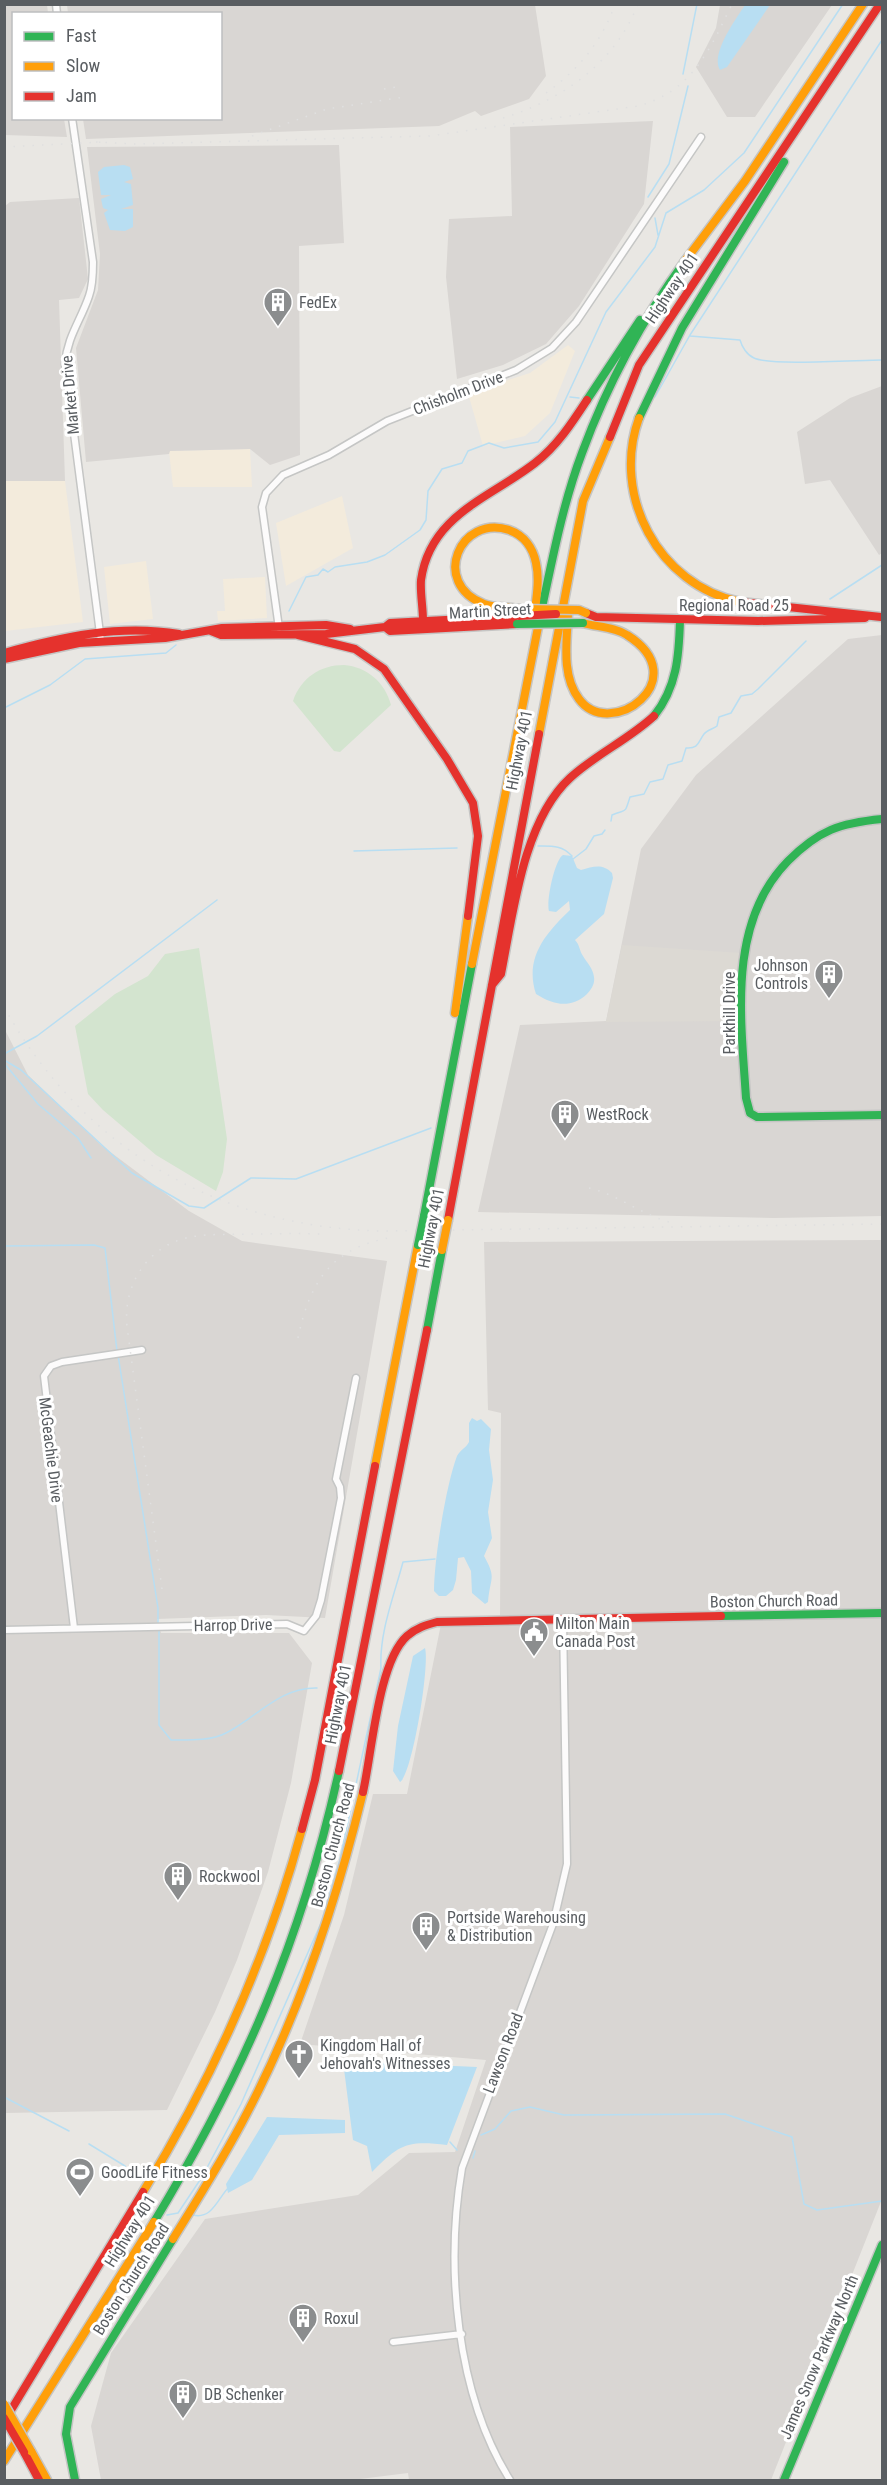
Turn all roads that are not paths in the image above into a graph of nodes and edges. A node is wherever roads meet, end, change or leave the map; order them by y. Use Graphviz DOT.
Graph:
graph roads {
  1 [pos="863,4"];
  2 [pos="880,4"];
  3 [pos="813,108"];
  4 [pos="72,120"];
  5 [pos="701,137"];
  6 [pos="654,304"];
  7 [pos="569,569"];
  8 [pos="519,616"];
  9 [pos="596,617"];
  10 [pos="882,617"];
  11 [pos="423,621"];
  12 [pos="680,621"];
  13 [pos="583,623"];
  14 [pos="385,627"];
  15 [pos="350,629"];
  16 [pos="279,630"];
  17 [pos="298,635"];
  18 [pos="101,637"];
  19 [pos="4,653"];
  20 [pos="4,659"];
  21 [pos="529,669"];
  22 [pos="882,819"];
  23 [pos="490,987"];
  24 [pos="457,1036"];
  25 [pos="882,1115"];
  26 [pos="142,1350"];
  27 [pos="356,1378"];
  28 [pos="882,1613"];
  29 [pos="563,1620"];
  30 [pos="74,1628"];
  31 [pos="4,1630"];
  32 [pos="882,2245"];
  33 [pos="462,2334"];
  34 [pos="393,2342"];
  35 [pos="4,2404"];
  36 [pos="4,2419"];
  37 [pos="28,2452"];
  38 [pos="4,2461"];
  39 [pos="39,2481"];
  40 [pos="47,2481"];
  41 [pos="75,2481"];
  42 [pos="510,2481"];
  43 [pos="784,2481"];
  1 -- 6 [label="main road, Highway 401"];
  2 -- 3 [label="main road, Highway 401"];
  3 -- 7 [label="main road, Highway 401"];
  3 -- 10 [label="main road"];
  4 -- 18 [label="street, Market Drive"];
  5 -- 16 [label="street, Chisholm Drive"];
  6 -- 11 [label="main road"];
  6 -- 21 [label="main road, Highway 401"];
  7 -- 13 [label="main road"];
  7 -- 23 [label="main road, Highway 401"];
  8 -- 9 [label="main road, Regional Road 25, bridge"];
  8 -- 11 [label="main road, Martin Street"];
  8 -- 13 [label="main road, Martin Street, bridge"];
  8 -- 14 [label="main road, Martin Street"];
  8 -- 21 [label="main road"];
  9 -- 12 [label="main road, Regional Road 25"];
  9 -- 13 [label="main road, Martin Street"];
  10 -- 12 [label="main road, Regional Road 25"];
  11 -- 14 [label="main road, Martin Street"];
  12 -- 23 [label="main road"];
  14 -- 15 [label="main road, Martin Street"];
  15 -- 16 [label="main road, Martin Street"];
  15 -- 17 [label="main road, Martin Street"];
  16 -- 17 [label="main road, Martin Street"];
  16 -- 18 [label="main road, Martin Street"];
  17 -- 24 [label="main road"];
  18 -- 19 [label="main road, Martin Street"];
  18 -- 20 [label="main road, Martin Street"];
  21 -- 24 [label="main road, Highway 401"];
  22 -- 25 [label="main road, Parkhill Drive"];
  23 -- 38 [label="main road, Highway 401, bridge"];
  24 -- 36 [label="main road, Highway 401, bridge"];
  26 -- 30 [label="street, McGeachie Drive"];
  27 -- 30 [label="street, Harrop Drive"];
  28 -- 29 [label="main road, Boston Church Road"];
  29 -- 33 [label="street, Lawson Road"];
  29 -- 41 [label="main road, Boston Church Road"];
  30 -- 31 [label="street, Harrop Drive"];
  32 -- 43 [label="main road, James Snow Parkway North"];
  33 -- 34 [label="street"];
  33 -- 42 [label="street, Lawson Road"];
  35 -- 37 [label="main road, bridge"];
  36 -- 37 [label="main road, bridge"];
  37 -- 39 [label="main road"];
  37 -- 40 [label="main road"];
}
